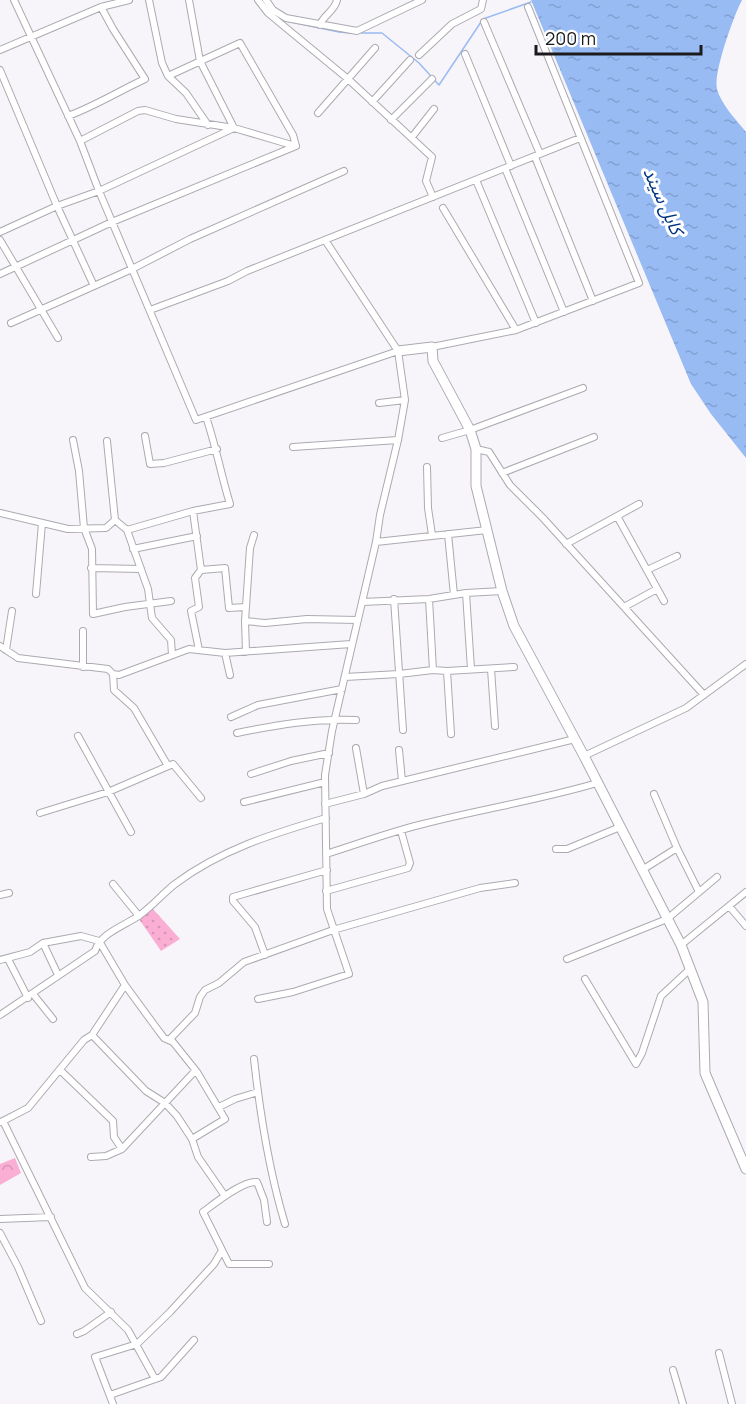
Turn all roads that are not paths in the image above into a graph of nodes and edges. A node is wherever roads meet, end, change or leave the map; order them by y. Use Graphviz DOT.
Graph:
graph roads {
  1 [pos="14,0"];
  2 [pos="129,0"];
  3 [pos="148,0"];
  4 [pos="189,0"];
  5 [pos="258,0"];
  6 [pos="266,0"];
  7 [pos="422,0"];
  8 [pos="483,0"];
  9 [pos="336,2"];
  10 [pos="101,7"];
  11 [pos="528,7"];
  12 [pos="484,22"];
  13 [pos="320,25"];
  14 [pos="31,36"];
  15 [pos="375,48"];
  16 [pos="0,50"];
  17 [pos="465,54"];
  18 [pos="419,55"];
  19 [pos="410,60"];
  20 [pos="200,61"];
  21 [pos="0,70"];
  22 [pos="168,75"];
  23 [pos="348,79"];
  24 [pos="432,79"];
  25 [pos="372,102"];
  26 [pos="434,109"];
  27 [pos="318,112"];
  28 [pos="68,116"];
  29 [pos="391,120"];
  30 [pos="208,125"];
  31 [pos="234,128"];
  32 [pos="412,137"];
  33 [pos="580,138"];
  34 [pos="80,141"];
  35 [pos="296,146"];
  36 [pos="537,155"];
  37 [pos="508,167"];
  38 [pos="344,171"];
  39 [pos="476,180"];
  40 [pos="99,191"];
  41 [pos="434,197"];
  42 [pos="57,206"];
  43 [pos="443,208"];
  44 [pos="112,222"];
  45 [pos="0,232"];
  46 [pos="0,240"];
  47 [pos="74,240"];
  48 [pos="326,240"];
  49 [pos="15,267"];
  50 [pos="132,269"];
  51 [pos="0,274"];
  52 [pos="94,286"];
  53 [pos="593,301"];
  54 [pos="40,310"];
  55 [pos="150,310"];
  56 [pos="564,312"];
  57 [pos="10,323"];
  58 [pos="536,323"];
  59 [pos="516,330"];
  60 [pos="58,338"];
  61 [pos="432,347"];
  62 [pos="398,351"];
  63 [pos="583,388"];
  64 [pos="405,400"];
  65 [pos="379,403"];
  66 [pos="206,417"];
  67 [pos="470,430"];
  68 [pos="145,436"];
  69 [pos="594,437"];
  70 [pos="442,438"];
  71 [pos="73,440"];
  72 [pos="398,440"];
  73 [pos="107,441"];
  74 [pos="293,447"];
  75 [pos="217,449"];
  76 [pos="476,449"];
  77 [pos="427,467"];
  78 [pos="502,473"];
  79 [pos="639,504"];
  80 [pos="193,510"];
  81 [pos="0,513"];
  82 [pos="617,516"];
  83 [pos="115,520"];
  84 [pos="42,523"];
  85 [pos="84,528"];
  86 [pos="127,530"];
  87 [pos="487,530"];
  88 [pos="448,534"];
  89 [pos="254,535"];
  90 [pos="432,535"];
  91 [pos="197,536"];
  92 [pos="376,542"];
  93 [pos="566,544"];
  94 [pos="133,549"];
  95 [pos="677,556"];
  96 [pos="91,568"];
  97 [pos="141,569"];
  98 [pos="201,570"];
  99 [pos="647,570"];
  100 [pos="657,589"];
  101 [pos="502,591"];
  102 [pos="466,592"];
  103 [pos="36,594"];
  104 [pos="454,595"];
  105 [pos="429,598"];
  106 [pos="394,599"];
  107 [pos="171,601"];
  108 [pos="664,601"];
  109 [pos="362,602"];
  110 [pos="150,604"];
  111 [pos="246,607"];
  112 [pos="624,607"];
  113 [pos="12,611"];
  114 [pos="358,620"];
  115 [pos="245,621"];
  116 [pos="83,631"];
  117 [pos="351,644"];
  118 [pos="3,648"];
  119 [pos="199,650"];
  120 [pos="246,652"];
  121 [pos="225,653"];
  122 [pos="172,655"];
  123 [pos="746,664"];
  124 [pos="514,666"];
  125 [pos="83,667"];
  126 [pos="471,669"];
  127 [pos="491,669"];
  128 [pos="433,670"];
  129 [pos="447,671"];
  130 [pos="113,674"];
  131 [pos="399,674"];
  132 [pos="230,675"];
  133 [pos="345,677"];
  134 [pos="342,689"];
  135 [pos="704,695"];
  136 [pos="231,717"];
  137 [pos="335,719"];
  138 [pos="356,720"];
  139 [pos="495,726"];
  140 [pos="403,730"];
  141 [pos="237,733"];
  142 [pos="451,734"];
  143 [pos="78,736"];
  144 [pos="574,739"];
  145 [pos="356,748"];
  146 [pos="399,750"];
  147 [pos="329,753"];
  148 [pos="584,756"];
  149 [pos="168,766"];
  150 [pos="251,774"];
  151 [pos="402,781"];
  152 [pos="325,782"];
  153 [pos="597,783"];
  154 [pos="108,792"];
  155 [pos="364,794"];
  156 [pos="654,794"];
  157 [pos="201,798"];
  158 [pos="244,802"];
  159 [pos="325,804"];
  160 [pos="40,813"];
  161 [pos="326,818"];
  162 [pos="620,827"];
  163 [pos="401,831"];
  164 [pos="131,832"];
  165 [pos="677,848"];
  166 [pos="555,849"];
  167 [pos="326,854"];
  168 [pos="327,870"];
  169 [pos="642,870"];
  170 [pos="717,877"];
  171 [pos="515,883"];
  172 [pos="113,884"];
  173 [pos="326,891"];
  174 [pos="746,891"];
  175 [pos="699,892"];
  176 [pos="9,894"];
  177 [pos="0,896"];
  178 [pos="729,906"];
  179 [pos="139,916"];
  180 [pos="667,919"];
  181 [pos="746,926"];
  182 [pos="333,930"];
  183 [pos="99,941"];
  184 [pos="43,943"];
  185 [pos="681,945"];
  186 [pos="265,955"];
  187 [pos="8,959"];
  188 [pos="567,959"];
  189 [pos="0,960"];
  190 [pos="690,969"];
  191 [pos="58,975"];
  192 [pos="585,979"];
  193 [pos="125,986"];
  194 [pos="30,996"];
  195 [pos="258,999"];
  196 [pos="0,1015"];
  197 [pos="53,1019"];
  198 [pos="92,1035"];
  199 [pos="169,1040"];
  200 [pos="254,1059"];
  201 [pos="60,1070"];
  202 [pos="195,1071"];
  203 [pos="258,1092"];
  204 [pos="165,1103"];
  205 [pos="219,1107"];
  206 [pos="1,1121"];
  207 [pos="192,1139"];
  208 [pos="122,1149"];
  209 [pos="91,1157"];
  210 [pos="746,1170"];
  211 [pos="225,1196"];
  212 [pos="51,1217"];
  213 [pos="0,1219"];
  214 [pos="267,1222"];
  215 [pos="285,1224"];
  216 [pos="0,1233"];
  217 [pos="221,1252"];
  218 [pos="269,1264"];
  219 [pos="111,1312"];
  220 [pos="41,1322"];
  221 [pos="76,1334"];
  222 [pos="194,1340"];
  223 [pos="137,1344"];
  224 [pos="718,1353"];
  225 [pos="673,1370"];
  226 [pos="155,1378"];
  227 [pos="110,1395"];
  228 [pos="113,1404"];
  229 [pos="682,1404"];
  230 [pos="732,1404"];
  1 -- 14 [label="street"];
  2 -- 10 [label="street"];
  3 -- 22 [label="street"];
  4 -- 20 [label="street"];
  5 -- 23 [label="street"];
  6 -- 13 [label="street"];
  7 -- 13 [label="street"];
  8 -- 18 [label="street"];
  9 -- 13 [label="street"];
  10 -- 14 [label="street"];
  10 -- 28 [label="street"];
  11 -- 33 [label="street"];
  12 -- 36 [label="street"];
  14 -- 16 [label="street"];
  14 -- 28 [label="street"];
  15 -- 23 [label="street"];
  17 -- 37 [label="street"];
  19 -- 25 [label="street"];
  20 -- 22 [label="street"];
  20 -- 31 [label="street"];
  20 -- 35 [label="street"];
  21 -- 42 [label="street"];
  22 -- 30 [label="street"];
  23 -- 25 [label="street"];
  23 -- 27 [label="street"];
  24 -- 29 [label="street"];
  25 -- 29 [label="street"];
  26 -- 32 [label="street"];
  28 -- 34 [label="street"];
  29 -- 32 [label="street"];
  30 -- 31 [label="street"];
  30 -- 34 [label="street"];
  31 -- 35 [label="street"];
  31 -- 40 [label="street"];
  32 -- 41 [label="street"];
  33 -- 36 [label="street"];
  33 -- 53 [label="street"];
  34 -- 40 [label="street"];
  35 -- 44 [label="street"];
  36 -- 37 [label="street"];
  36 -- 53 [label="street"];
  37 -- 39 [label="street"];
  37 -- 56 [label="street"];
  38 -- 50 [label="street"];
  39 -- 41 [label="street"];
  39 -- 58 [label="street"];
  40 -- 42 [label="street"];
  40 -- 44 [label="street"];
  41 -- 48 [label="street"];
  42 -- 45 [label="street"];
  42 -- 47 [label="street"];
  43 -- 59 [label="street"];
  44 -- 47 [label="street"];
  44 -- 50 [label="street"];
  46 -- 49 [label="street"];
  47 -- 49 [label="street"];
  47 -- 52 [label="street"];
  48 -- 55 [label="street"];
  48 -- 62 [label="street"];
  49 -- 51 [label="street"];
  49 -- 54 [label="street"];
  50 -- 52 [label="street"];
  50 -- 55 [label="street"];
  52 -- 54 [label="street"];
  53 -- 56 [label="street"];
  54 -- 57 [label="street"];
  54 -- 60 [label="street"];
  55 -- 66 [label="street"];
  56 -- 58 [label="street"];
  58 -- 59 [label="street"];
  59 -- 61 [label="street"];
  61 -- 62 [label="street"];
  61 -- 67 [label="street"];
  62 -- 64 [label="street"];
  62 -- 66 [label="street"];
  63 -- 67 [label="street"];
  64 -- 65 [label="street"];
  64 -- 72 [label="street"];
  66 -- 75 [label="street"];
  67 -- 70 [label="street"];
  67 -- 76 [label="street"];
  68 -- 75 [label="street"];
  69 -- 78 [label="street"];
  71 -- 85 [label="street"];
  72 -- 74 [label="street"];
  72 -- 92 [label="street"];
  73 -- 83 [label="street"];
  75 -- 80 [label="street"];
  76 -- 78 [label="street"];
  76 -- 87 [label="street"];
  77 -- 90 [label="street"];
  78 -- 93 [label="street"];
  79 -- 82 [label="street"];
  80 -- 86 [label="street"];
  80 -- 91 [label="street"];
  81 -- 84 [label="street"];
  82 -- 93 [label="street"];
  82 -- 99 [label="street"];
  83 -- 85 [label="street"];
  83 -- 86 [label="street"];
  84 -- 85 [label="street"];
  84 -- 103 [label="street"];
  85 -- 96 [label="street"];
  86 -- 94 [label="street"];
  87 -- 88 [label="street"];
  87 -- 101 [label="street"];
  88 -- 90 [label="street"];
  88 -- 104 [label="street"];
  89 -- 111 [label="street"];
  90 -- 92 [label="street"];
  91 -- 94 [label="street"];
  91 -- 98 [label="street"];
  92 -- 109 [label="street"];
  93 -- 112 [label="street"];
  94 -- 97 [label="street"];
  95 -- 99 [label="street"];
  96 -- 97 [label="street"];
  96 -- 110 [label="street"];
  97 -- 110 [label="street"];
  98 -- 111 [label="street"];
  98 -- 119 [label="street"];
  99 -- 100 [label="street"];
  100 -- 108 [label="street"];
  100 -- 112 [label="street"];
  101 -- 102 [label="street"];
  101 -- 144 [label="street"];
  102 -- 104 [label="street"];
  102 -- 126 [label="street"];
  104 -- 105 [label="street"];
  105 -- 106 [label="street"];
  105 -- 128 [label="street"];
  106 -- 109 [label="street"];
  106 -- 131 [label="street"];
  107 -- 110 [label="street"];
  109 -- 114 [label="street"];
  110 -- 122 [label="street"];
  111 -- 115 [label="street"];
  112 -- 135 [label="street"];
  113 -- 118 [label="street"];
  114 -- 115 [label="street"];
  114 -- 117 [label="street"];
  115 -- 120 [label="street"];
  116 -- 125 [label="street"];
  117 -- 120 [label="street"];
  117 -- 133 [label="street"];
  118 -- 125 [label="street"];
  119 -- 121 [label="street"];
  119 -- 122 [label="street"];
  120 -- 121 [label="street"];
  121 -- 132 [label="street"];
  122 -- 130 [label="street"];
  123 -- 135 [label="street"];
  124 -- 127 [label="street"];
  125 -- 130 [label="street"];
  126 -- 127 [label="street"];
  126 -- 129 [label="street"];
  127 -- 139 [label="street"];
  128 -- 129 [label="street"];
  128 -- 131 [label="street"];
  129 -- 142 [label="street"];
  130 -- 149 [label="street"];
  131 -- 133 [label="street"];
  131 -- 140 [label="street"];
  133 -- 134 [label="street"];
  134 -- 136 [label="street"];
  134 -- 137 [label="street"];
  135 -- 148 [label="street"];
  137 -- 138 [label="street"];
  137 -- 141 [label="street"];
  137 -- 147 [label="street"];
  143 -- 154 [label="street"];
  144 -- 148 [label="street"];
  144 -- 151 [label="street"];
  145 -- 155 [label="street"];
  146 -- 151 [label="street"];
  147 -- 150 [label="street"];
  147 -- 152 [label="street"];
  148 -- 153 [label="street"];
  149 -- 154 [label="street"];
  149 -- 157 [label="street"];
  151 -- 155 [label="street"];
  152 -- 158 [label="street"];
  152 -- 159 [label="street"];
  153 -- 162 [label="street"];
  153 -- 163 [label="street"];
  154 -- 160 [label="street"];
  154 -- 164 [label="street"];
  155 -- 159 [label="street"];
  156 -- 165 [label="street"];
  159 -- 161 [label="street"];
  161 -- 167 [label="street"];
  161 -- 179 [label="street"];
  162 -- 166 [label="street"];
  162 -- 169 [label="street"];
  163 -- 167 [label="street"];
  163 -- 173 [label="street"];
  165 -- 169 [label="street"];
  165 -- 175 [label="street"];
  167 -- 168 [label="street"];
  168 -- 173 [label="street"];
  168 -- 186 [label="street"];
  169 -- 180 [label="street"];
  170 -- 175 [label="street"];
  171 -- 182 [label="street"];
  172 -- 179 [label="street"];
  173 -- 182 [label="street"];
  174 -- 178 [label="street"];
  175 -- 180 [label="street"];
  176 -- 177 [label="street"];
  178 -- 181 [label="street"];
  178 -- 185 [label="street"];
  179 -- 183 [label="street"];
  180 -- 185 [label="street"];
  180 -- 188 [label="street"];
  182 -- 186 [label="street"];
  182 -- 195 [label="street"];
  183 -- 184 [label="street"];
  183 -- 191 [label="street"];
  183 -- 193 [label="street"];
  184 -- 187 [label="street"];
  184 -- 191 [label="street"];
  185 -- 190 [label="street"];
  186 -- 199 [label="street"];
  187 -- 189 [label="street"];
  187 -- 194 [label="street"];
  190 -- 192 [label="street"];
  190 -- 210 [label="street"];
  191 -- 194 [label="street"];
  193 -- 198 [label="street"];
  193 -- 199 [label="street"];
  194 -- 196 [label="street"];
  194 -- 197 [label="street"];
  198 -- 201 [label="street"];
  198 -- 204 [label="street"];
  199 -- 202 [label="street"];
  200 -- 203 [label="street"];
  201 -- 206 [label="street"];
  201 -- 208 [label="street"];
  202 -- 204 [label="street"];
  202 -- 205 [label="street"];
  203 -- 205 [label="street"];
  203 -- 215 [label="street"];
  204 -- 207 [label="street"];
  204 -- 208 [label="street"];
  205 -- 207 [label="street"];
  206 -- 212 [label="street"];
  207 -- 211 [label="street"];
  208 -- 209 [label="street"];
  211 -- 214 [label="street"];
  211 -- 217 [label="street"];
  212 -- 213 [label="street"];
  212 -- 219 [label="street"];
  216 -- 220 [label="street"];
  217 -- 218 [label="street"];
  217 -- 223 [label="street"];
  219 -- 221 [label="street"];
  219 -- 223 [label="street"];
  222 -- 226 [label="street"];
  223 -- 226 [label="street"];
  223 -- 227 [label="street"];
  224 -- 230 [label="street"];
  225 -- 229 [label="street"];
  226 -- 227 [label="street"];
  227 -- 228 [label="street"];
}
